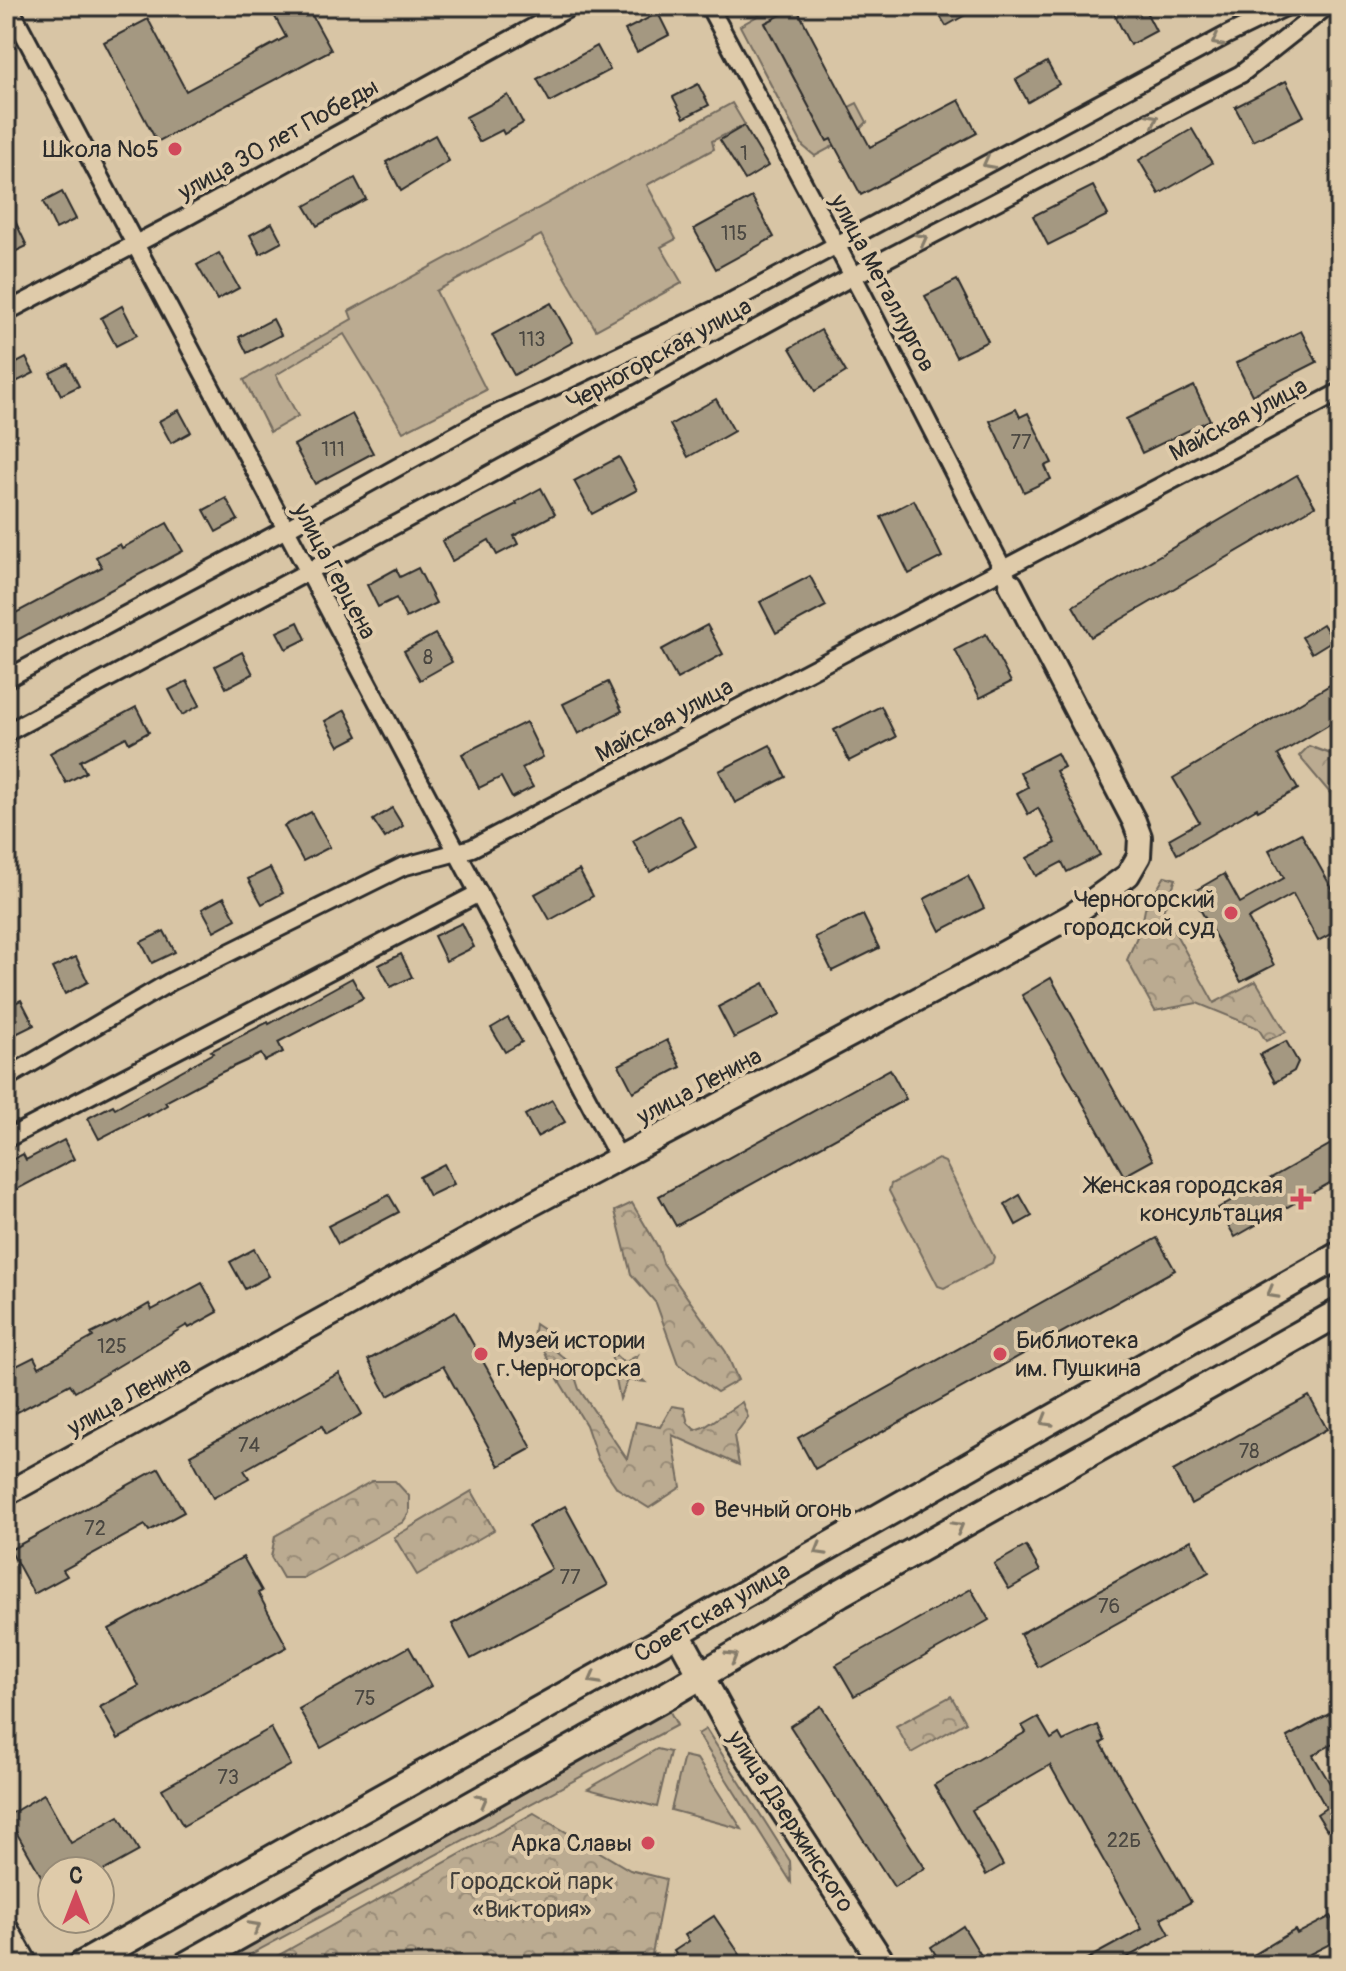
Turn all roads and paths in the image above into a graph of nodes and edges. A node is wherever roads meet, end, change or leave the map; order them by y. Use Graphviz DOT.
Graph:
graph roads {
  1 [pos="9,6"];
  2 [pos="572,6"];
  3 [pos="709,6"];
  4 [pos="1287,6"];
  5 [pos="1327,6"];
  6 [pos="136,243"];
  7 [pos="836,244"];
  8 [pos="853,276"];
  9 [pos="6,312"];
  10 [pos="1340,392"];
  11 [pos="286,529"];
  12 [pos="307,571"];
  13 [pos="1008,577"];
  14 [pos="6,679"];
  15 [pos="6,733"];
  16 [pos="457,853"];
  17 [pos="479,893"];
  18 [pos="6,1078"];
  19 [pos="6,1139"];
  20 [pos="619,1158"];
  21 [pos="1340,1255"];
  22 [pos="1340,1312"];
  23 [pos="6,1494"];
  24 [pos="677,1632"];
  25 [pos="700,1676"];
  26 [pos="6,1922"];
  27 [pos="30,1965"];
  28 [pos="82,1965"];
  29 [pos="187,1965"];
  30 [pos="884,1965"];
  1 -- 6 [label="street, улица Герцена"];
  2 -- 6 [label="street, улица 30 лет Победы"];
  3 -- 7 [label="street, улица Металлургов"];
  4 -- 7 [label="street, Черногорская улица, one-way"];
  8 -- 5 [label="street, Черногорская улица, one-way"];
  6 -- 9 [label="street, улица 30 лет Победы"];
  6 -- 11 [label="street, улица Герцена"];
  7 -- 8 [label="street, улица Металлургов"];
  7 -- 11 [label="street, Черногорская улица"];
  8 -- 12 [label="street, Черногорская улица"];
  8 -- 13 [label="street, улица Металлургов"];
  10 -- 13 [label="street, Майская улица"];
  11 -- 12 [label="street, улица Герцена"];
  11 -- 14 [label="street, Черногорская улица"];
  12 -- 15 [label="street, Черногорская улица"];
  12 -- 16 [label="street, улица Герцена"];
  13 -- 16 [label="street, Майская улица"];
  13 -- 20 [label="street, улица Ленина"];
  16 -- 17 [label="street, улица Герцена"];
  16 -- 18 [label="street, Майская улица"];
  17 -- 19 [label="street"];
  17 -- 20 [label="street, улица Герцена"];
  20 -- 23 [label="street, улица Ленина"];
  21 -- 24 [label="main road, Советская улица, one-way"];
  25 -- 22 [label="main road, Советская улица, one-way"];
  24 -- 25 [label="main road, улица Дзержинского"];
  24 -- 28 [label="main road, Советская улица, one-way"];
  29 -- 25 [label="main road, Советская улица, one-way"];
  25 -- 30 [label="main road, улица Дзержинского"];
  26 -- 27 [label="street"];
}
